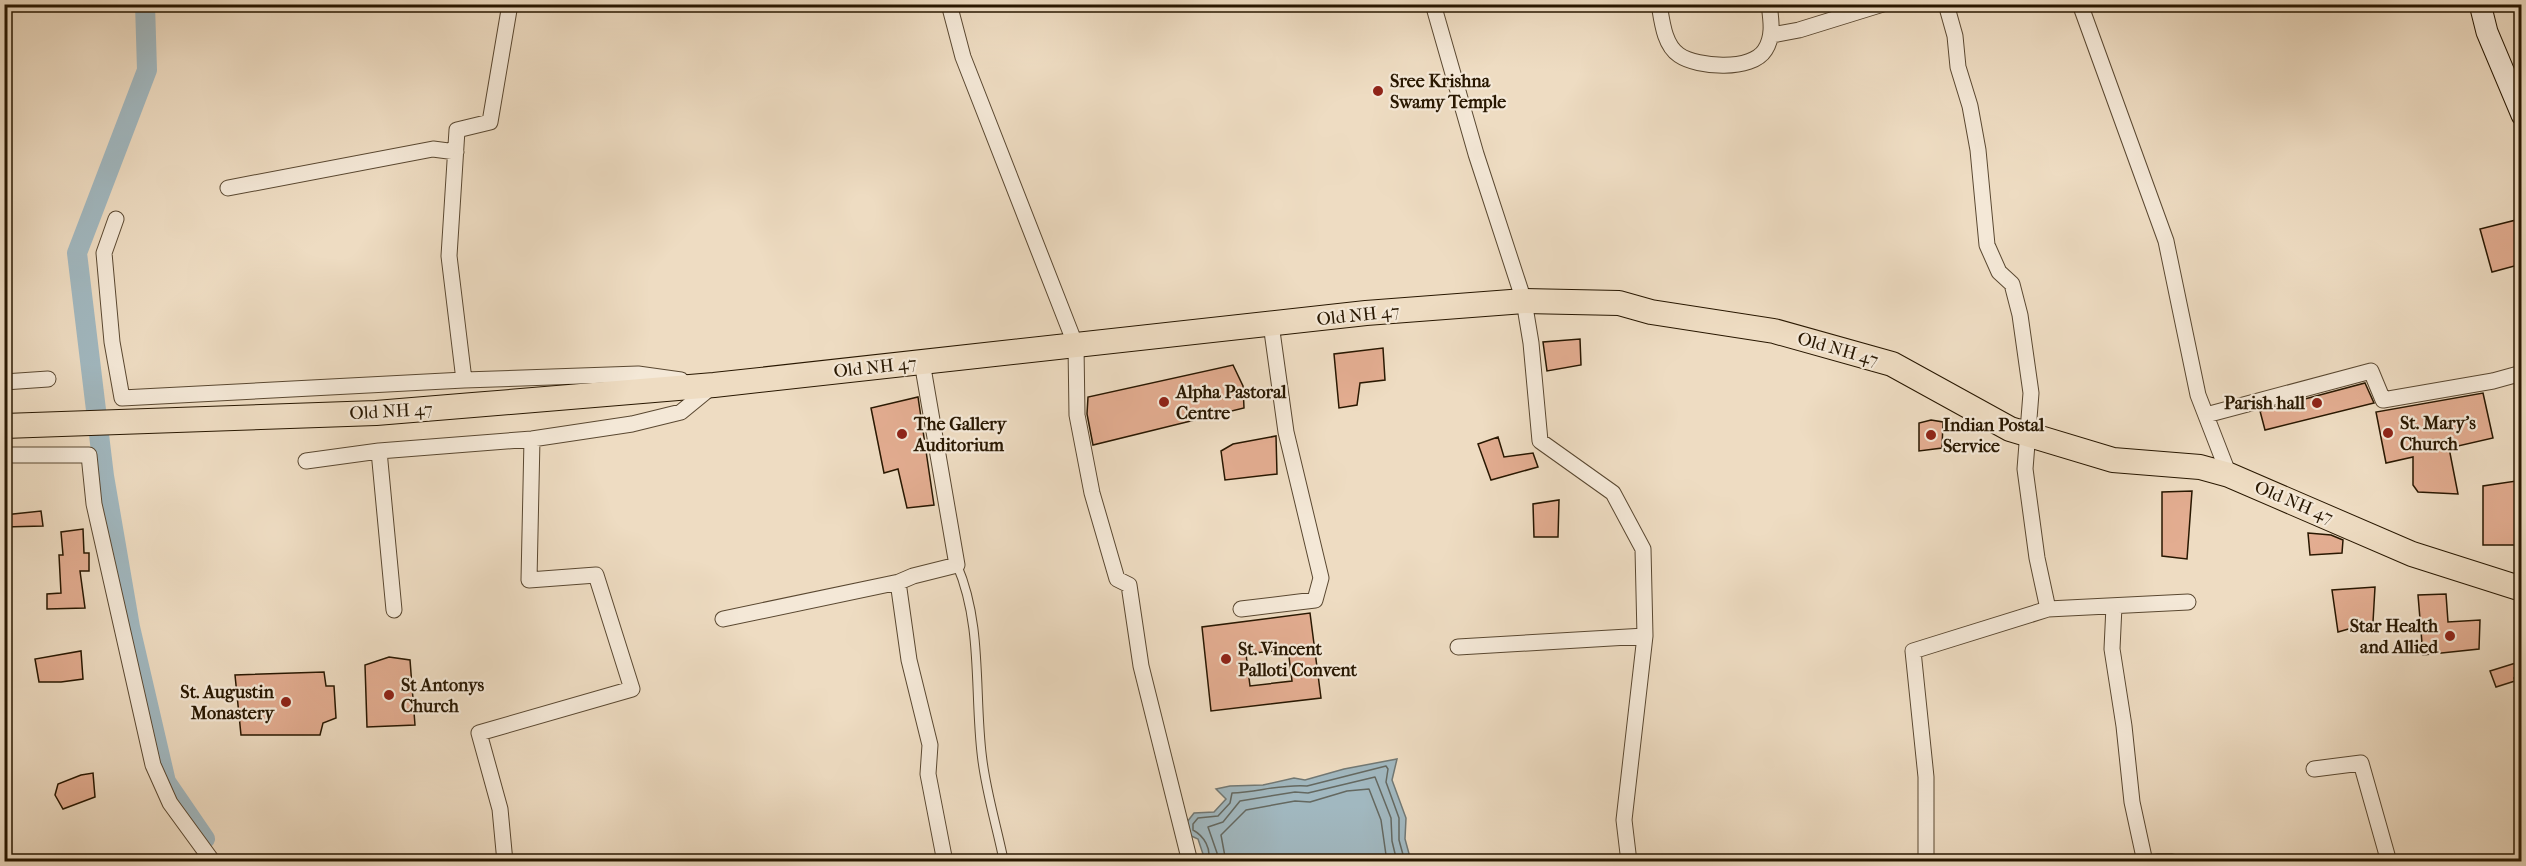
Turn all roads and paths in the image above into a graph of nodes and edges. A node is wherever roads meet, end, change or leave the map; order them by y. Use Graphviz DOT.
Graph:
graph roads {
  1 [pos="510,4"];
  2 [pos="950,4"];
  3 [pos="1433,4"];
  4 [pos="1659,4"];
  5 [pos="1769,4"];
  6 [pos="1882,4"];
  7 [pos="1946,4"];
  8 [pos="2080,4"];
  9 [pos="2480,4"];
  10 [pos="1772,35"];
  11 [pos="2522,115"];
  12 [pos="456,152"];
  13 [pos="228,188"];
  14 [pos="116,219"];
  15 [pos="1524,301"];
  16 [pos="1271,324"];
  17 [pos="1076,346"];
  18 [pos="922,362"];
  19 [pos="2522,373"];
  20 [pos="48,379"];
  21 [pos="464,380"];
  22 [pos="4,382"];
  23 [pos="714,385"];
  24 [pos="2206,415"];
  25 [pos="4,426"];
  26 [pos="2028,433"];
  27 [pos="532,438"];
  28 [pos="379,451"];
  29 [pos="4,455"];
  30 [pos="306,461"];
  31 [pos="2229,475"];
  32 [pos="957,566"];
  33 [pos="899,582"];
  34 [pos="2522,589"];
  35 [pos="2188,602"];
  36 [pos="2114,606"];
  37 [pos="1241,609"];
  38 [pos="2048,609"];
  39 [pos="394,610"];
  40 [pos="723,618"];
  41 [pos="1645,636"];
  42 [pos="1458,647"];
  43 [pos="2314,769"];
  44 [pos="213,861"];
  45 [pos="505,861"];
  46 [pos="945,861"];
  47 [pos="1004,861"];
  48 [pos="1190,861"];
  49 [pos="1629,861"];
  50 [pos="1926,861"];
  51 [pos="2145,861"];
  52 [pos="2157,861"];
  53 [pos="2172,861"];
  54 [pos="2389,861"];
  1 -- 12 [label="street"];
  2 -- 17 [label="street"];
  3 -- 15 [label="street"];
  4 -- 10 [label="street"];
  5 -- 10 [label="street"];
  6 -- 10 [label="street"];
  7 -- 26 [label="street"];
  8 -- 24 [label="street"];
  9 -- 11 [label="main road"];
  12 -- 13 [label="street"];
  12 -- 21 [label="street"];
  14 -- 21 [label="street"];
  15 -- 16 [label="main road, Old NH 47"];
  15 -- 26 [label="main road, Old NH 47"];
  15 -- 41 [label="street"];
  16 -- 17 [label="main road, Old NH 47"];
  16 -- 37 [label="street"];
  17 -- 18 [label="main road, Old NH 47"];
  17 -- 48 [label="street"];
  18 -- 23 [label="main road, Old NH 47"];
  18 -- 32 [label="street"];
  19 -- 24 [label="street"];
  20 -- 22 [label="street"];
  21 -- 23 [label="street"];
  23 -- 25 [label="main road, Old NH 47"];
  23 -- 27 [label="street"];
  24 -- 31 [label="street"];
  26 -- 31 [label="main road, Old NH 47"];
  26 -- 38 [label="street"];
  27 -- 28 [label="street"];
  27 -- 45 [label="street"];
  28 -- 30 [label="street"];
  28 -- 39 [label="street"];
  29 -- 44 [label="street"];
  31 -- 34 [label="main road, Old NH 47"];
  32 -- 33 [label="street"];
  32 -- 47 [label="lane"];
  33 -- 40 [label="street"];
  33 -- 46 [label="street"];
  35 -- 36 [label="street"];
  36 -- 38 [label="street"];
  36 -- 51 [label="street"];
  38 -- 50 [label="street"];
  41 -- 42 [label="street"];
  41 -- 49 [label="street"];
  43 -- 54 [label="street"];
  52 -- 53 [label="street"];
}
